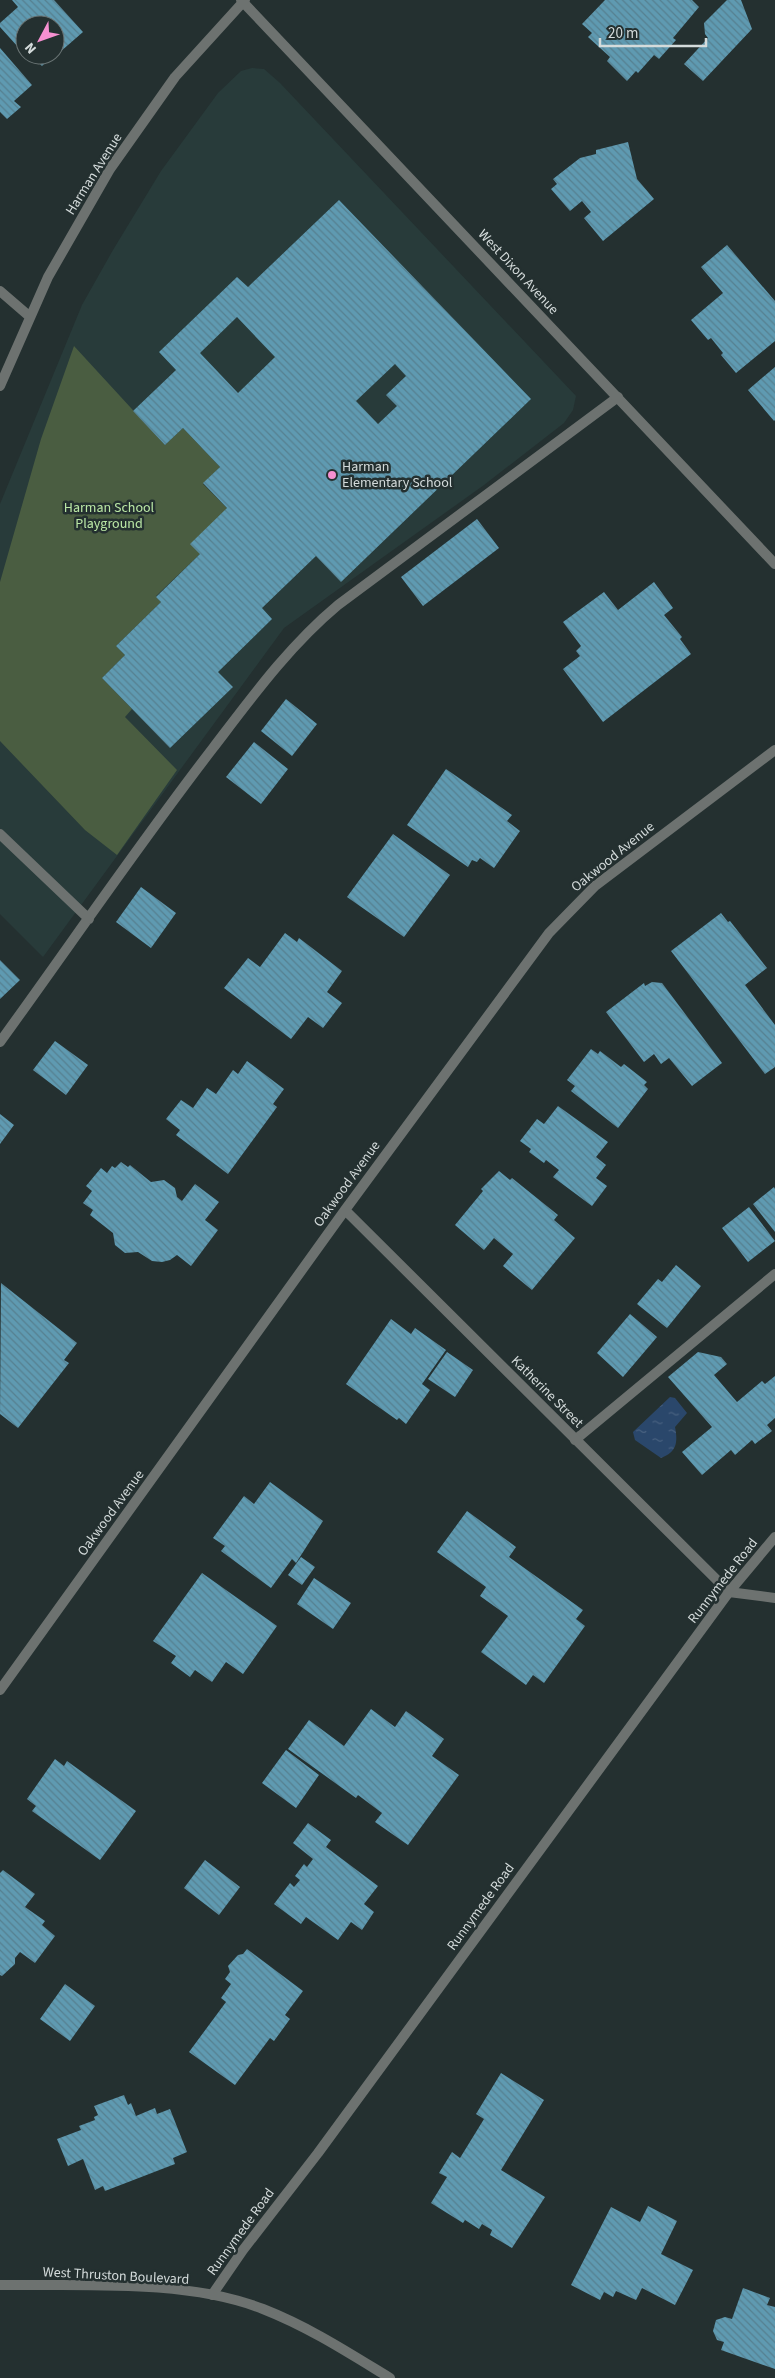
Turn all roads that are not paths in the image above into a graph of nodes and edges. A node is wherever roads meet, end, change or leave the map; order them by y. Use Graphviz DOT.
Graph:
graph roads {
  1 [pos="243,1"];
  2 [pos="0,291"];
  3 [pos="29,316"];
  4 [pos="0,386"];
  5 [pos="618,397"];
  6 [pos="775,564"];
  7 [pos="775,750"];
  8 [pos="0,834"];
  9 [pos="88,919"];
  10 [pos="0,1042"];
  11 [pos="345,1210"];
  12 [pos="775,1274"];
  13 [pos="575,1440"];
  14 [pos="775,1537"];
  15 [pos="729,1592"];
  16 [pos="775,1598"];
  17 [pos="0,1690"];
  18 [pos="0,2285"];
  19 [pos="212,2295"];
  20 [pos="390,2378"];
  1 -- 3 [label="street, Harman Avenue"];
  1 -- 5 [label="street, West Dixon Avenue"];
  2 -- 3 [label="street"];
  3 -- 4 [label="street, Harman Avenue"];
  5 -- 6 [label="street, West Dixon Avenue"];
  5 -- 9 [label="street"];
  7 -- 11 [label="street, Oakwood Avenue"];
  8 -- 9 [label="street"];
  9 -- 10 [label="street"];
  11 -- 13 [label="street, Katherine Street"];
  11 -- 17 [label="street, Oakwood Avenue"];
  12 -- 13 [label="street"];
  13 -- 15 [label="street, Katherine Street"];
  14 -- 15 [label="street, Runnymede Road"];
  15 -- 16 [label="street"];
  15 -- 19 [label="street, Runnymede Road"];
  18 -- 19 [label="street, West Thruston Boulevard"];
  19 -- 20 [label="street, West Thruston Boulevard"];
}
